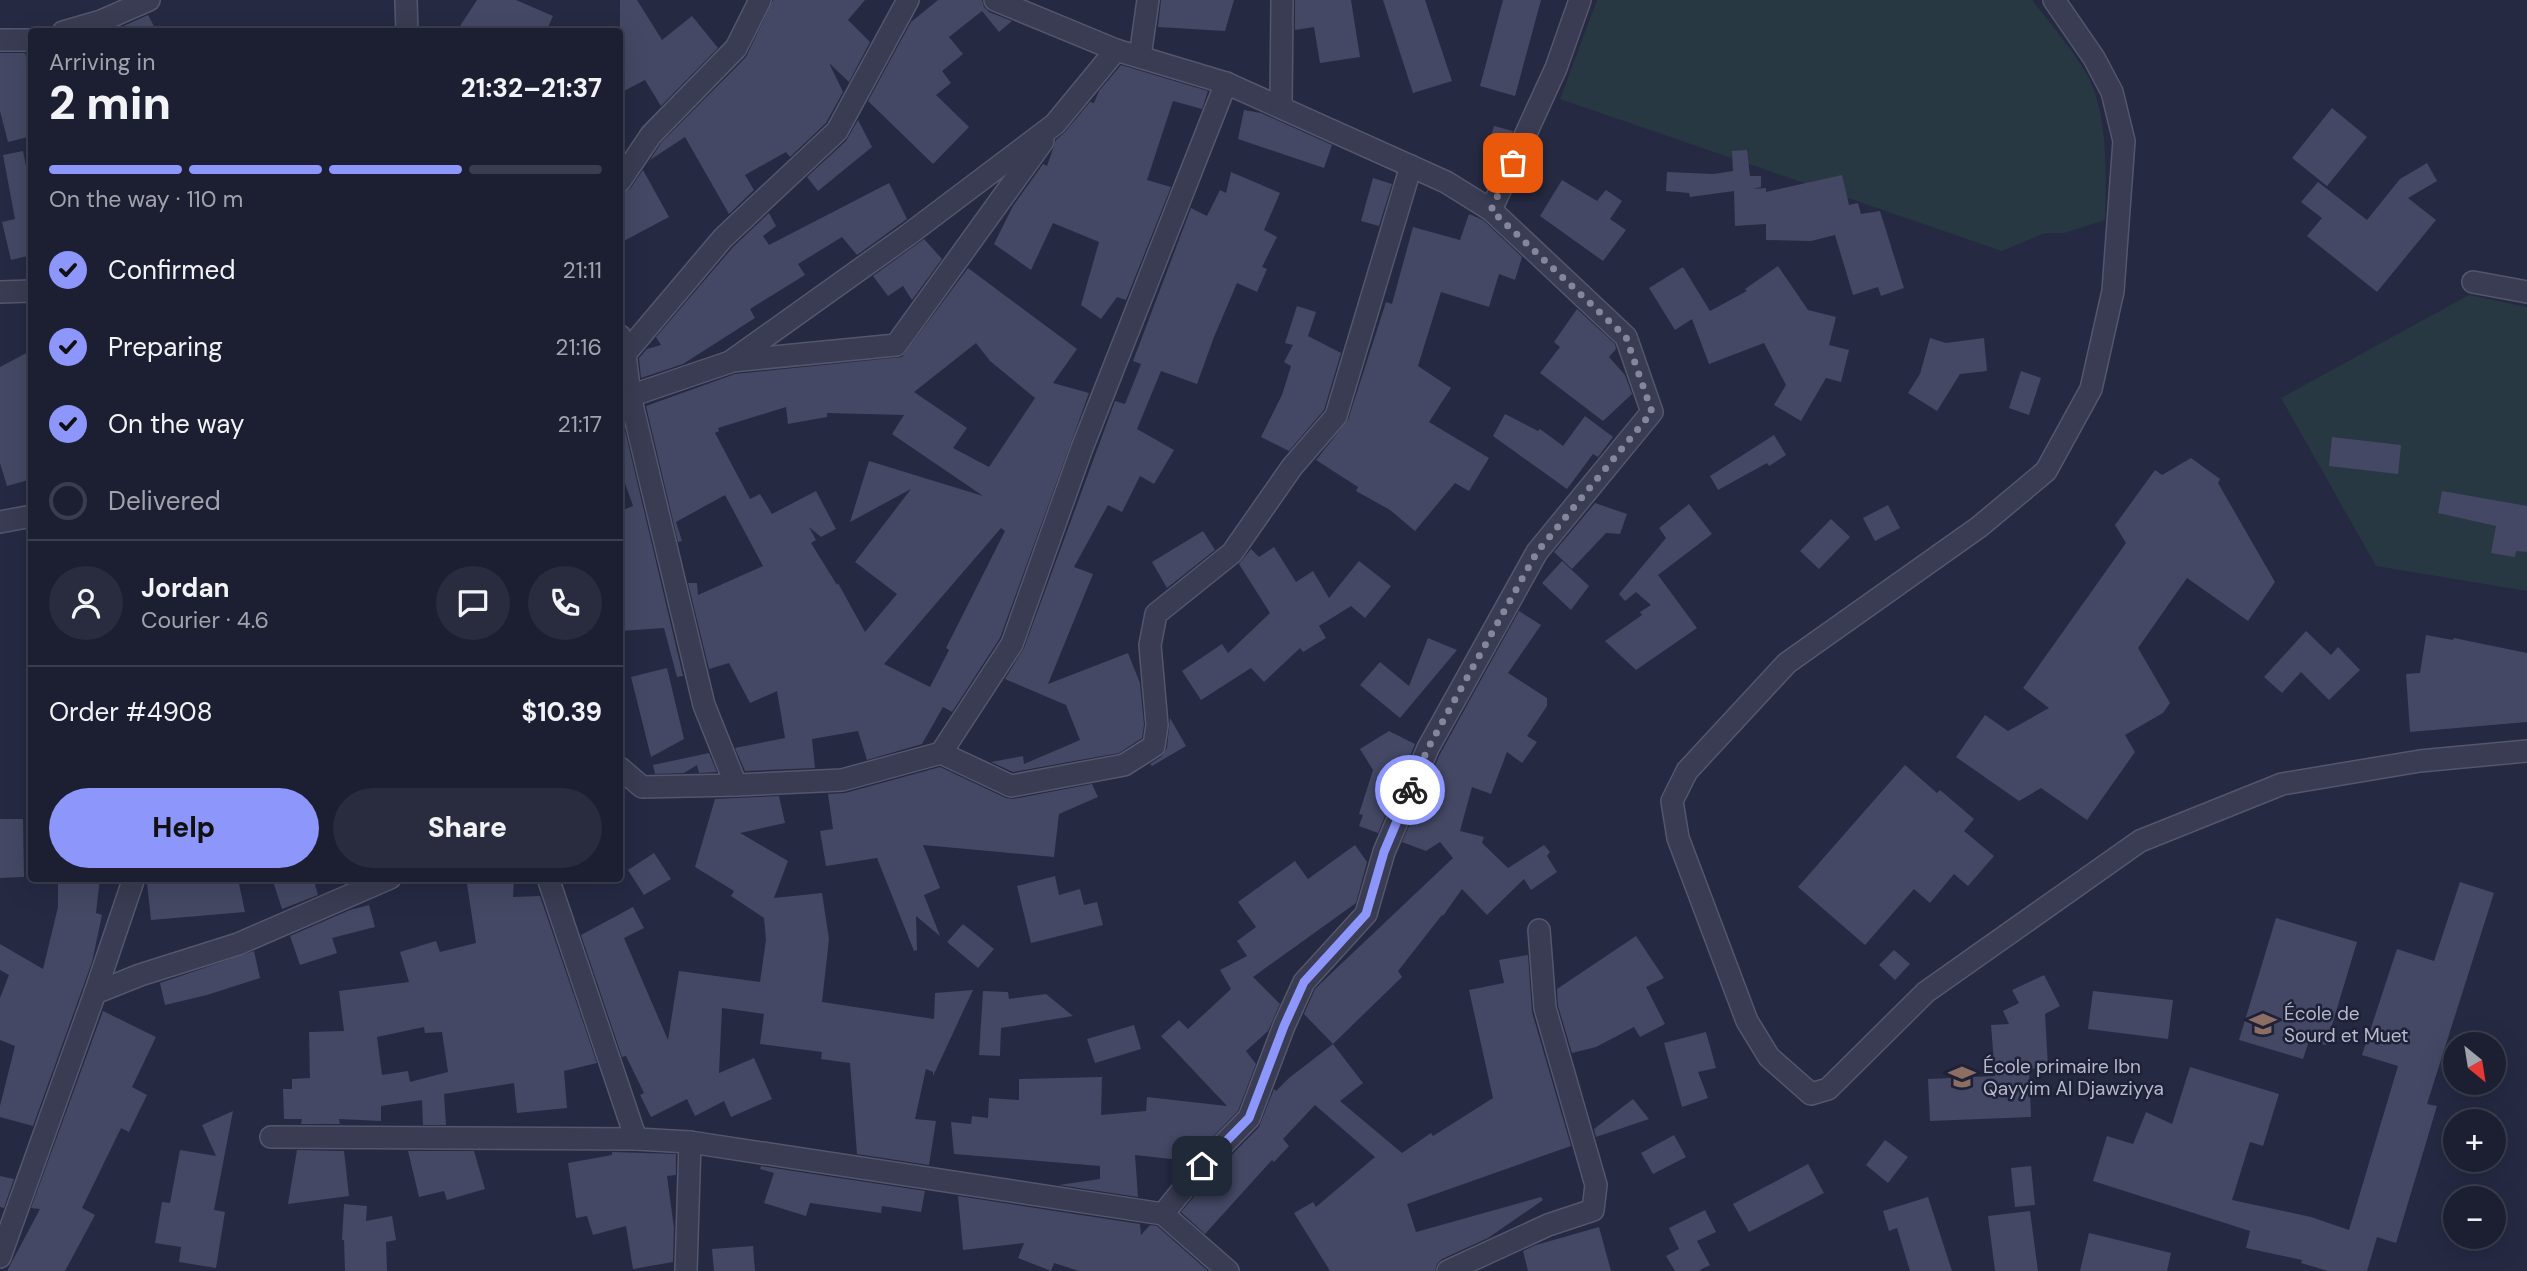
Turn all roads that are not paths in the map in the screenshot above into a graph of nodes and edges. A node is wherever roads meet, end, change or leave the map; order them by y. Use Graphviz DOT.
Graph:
graph roads {
  1 [pos="149,0"];
  2 [pos="406,0"];
  3 [pos="760,0"];
  4 [pos="908,0"];
  5 [pos="995,0"];
  6 [pos="1148,0"];
  7 [pos="1282,0"];
  8 [pos="1580,0"];
  9 [pos="2054,0"];
  10 [pos="1018,4"];
  11 [pos="77,28"];
  12 [pos="407,28"];
  13 [pos="0,40"];
  14 [pos="28,40"];
  15 [pos="1116,50"];
  16 [pos="1139,57"];
  17 [pos="1226,83"];
  18 [pos="1281,107"];
  19 [pos="1055,124"];
  20 [pos="1411,166"];
  21 [pos="623,177"];
  22 [pos="1491,210"];
  23 [pos="2473,282"];
  24 [pos="28,291"];
  25 [pos="0,292"];
  26 [pos="2527,292"];
  27 [pos="623,346"];
  28 [pos="623,359"];
  29 [pos="730,362"];
  30 [pos="630,396"];
  31 [pos="28,517"];
  32 [pos="0,522"];
  33 [pos="2527,751"];
  34 [pos="941,753"];
  35 [pos="623,770"];
  36 [pos="736,785"];
  37 [pos="133,882"];
  38 [pos="381,882"];
  39 [pos="549,882"];
  40 [pos="1539,930"];
  41 [pos="95,993"];
  42 [pos="271,1137"];
  43 [pos="636,1139"];
  44 [pos="690,1142"];
  45 [pos="1163,1214"];
  46 [pos="0,1258"];
  47 [pos="686,1271"];
  48 [pos="1228,1271"];
  49 [pos="1448,1271"];
  1 -- 11 [label="street"];
  2 -- 12 [label="street"];
  3 -- 21 [label="street"];
  4 -- 27 [label="street"];
  5 -- 10 [label="street"];
  6 -- 16 [label="street"];
  7 -- 18 [label="street"];
  8 -- 22 [label="street"];
  9 -- 33 [label="street"];
  10 -- 15 [label="street"];
  13 -- 14 [label="street"];
  15 -- 16 [label="street"];
  15 -- 19 [label="street"];
  16 -- 17 [label="street"];
  17 -- 18 [label="street"];
  17 -- 34 [label="street"];
  18 -- 20 [label="street"];
  19 -- 29 [label="street"];
  19 -- 29 [label="street"];
  20 -- 22 [label="street"];
  20 -- 34 [label="street"];
  22 -- 45 [label="street"];
  23 -- 26 [label="street"];
  24 -- 25 [label="street"];
  28 -- 30 [label="street"];
  29 -- 30 [label="street"];
  30 -- 36 [label="street"];
  31 -- 32 [label="street"];
  34 -- 36 [label="street"];
  35 -- 36 [label="street"];
  37 -- 41 [label="street"];
  38 -- 41 [label="street"];
  39 -- 43 [label="street"];
  40 -- 49 [label="street"];
  41 -- 46 [label="street"];
  42 -- 43 [label="street"];
  43 -- 44 [label="street"];
  44 -- 45 [label="street"];
  44 -- 47 [label="street"];
  45 -- 48 [label="street"];
}
